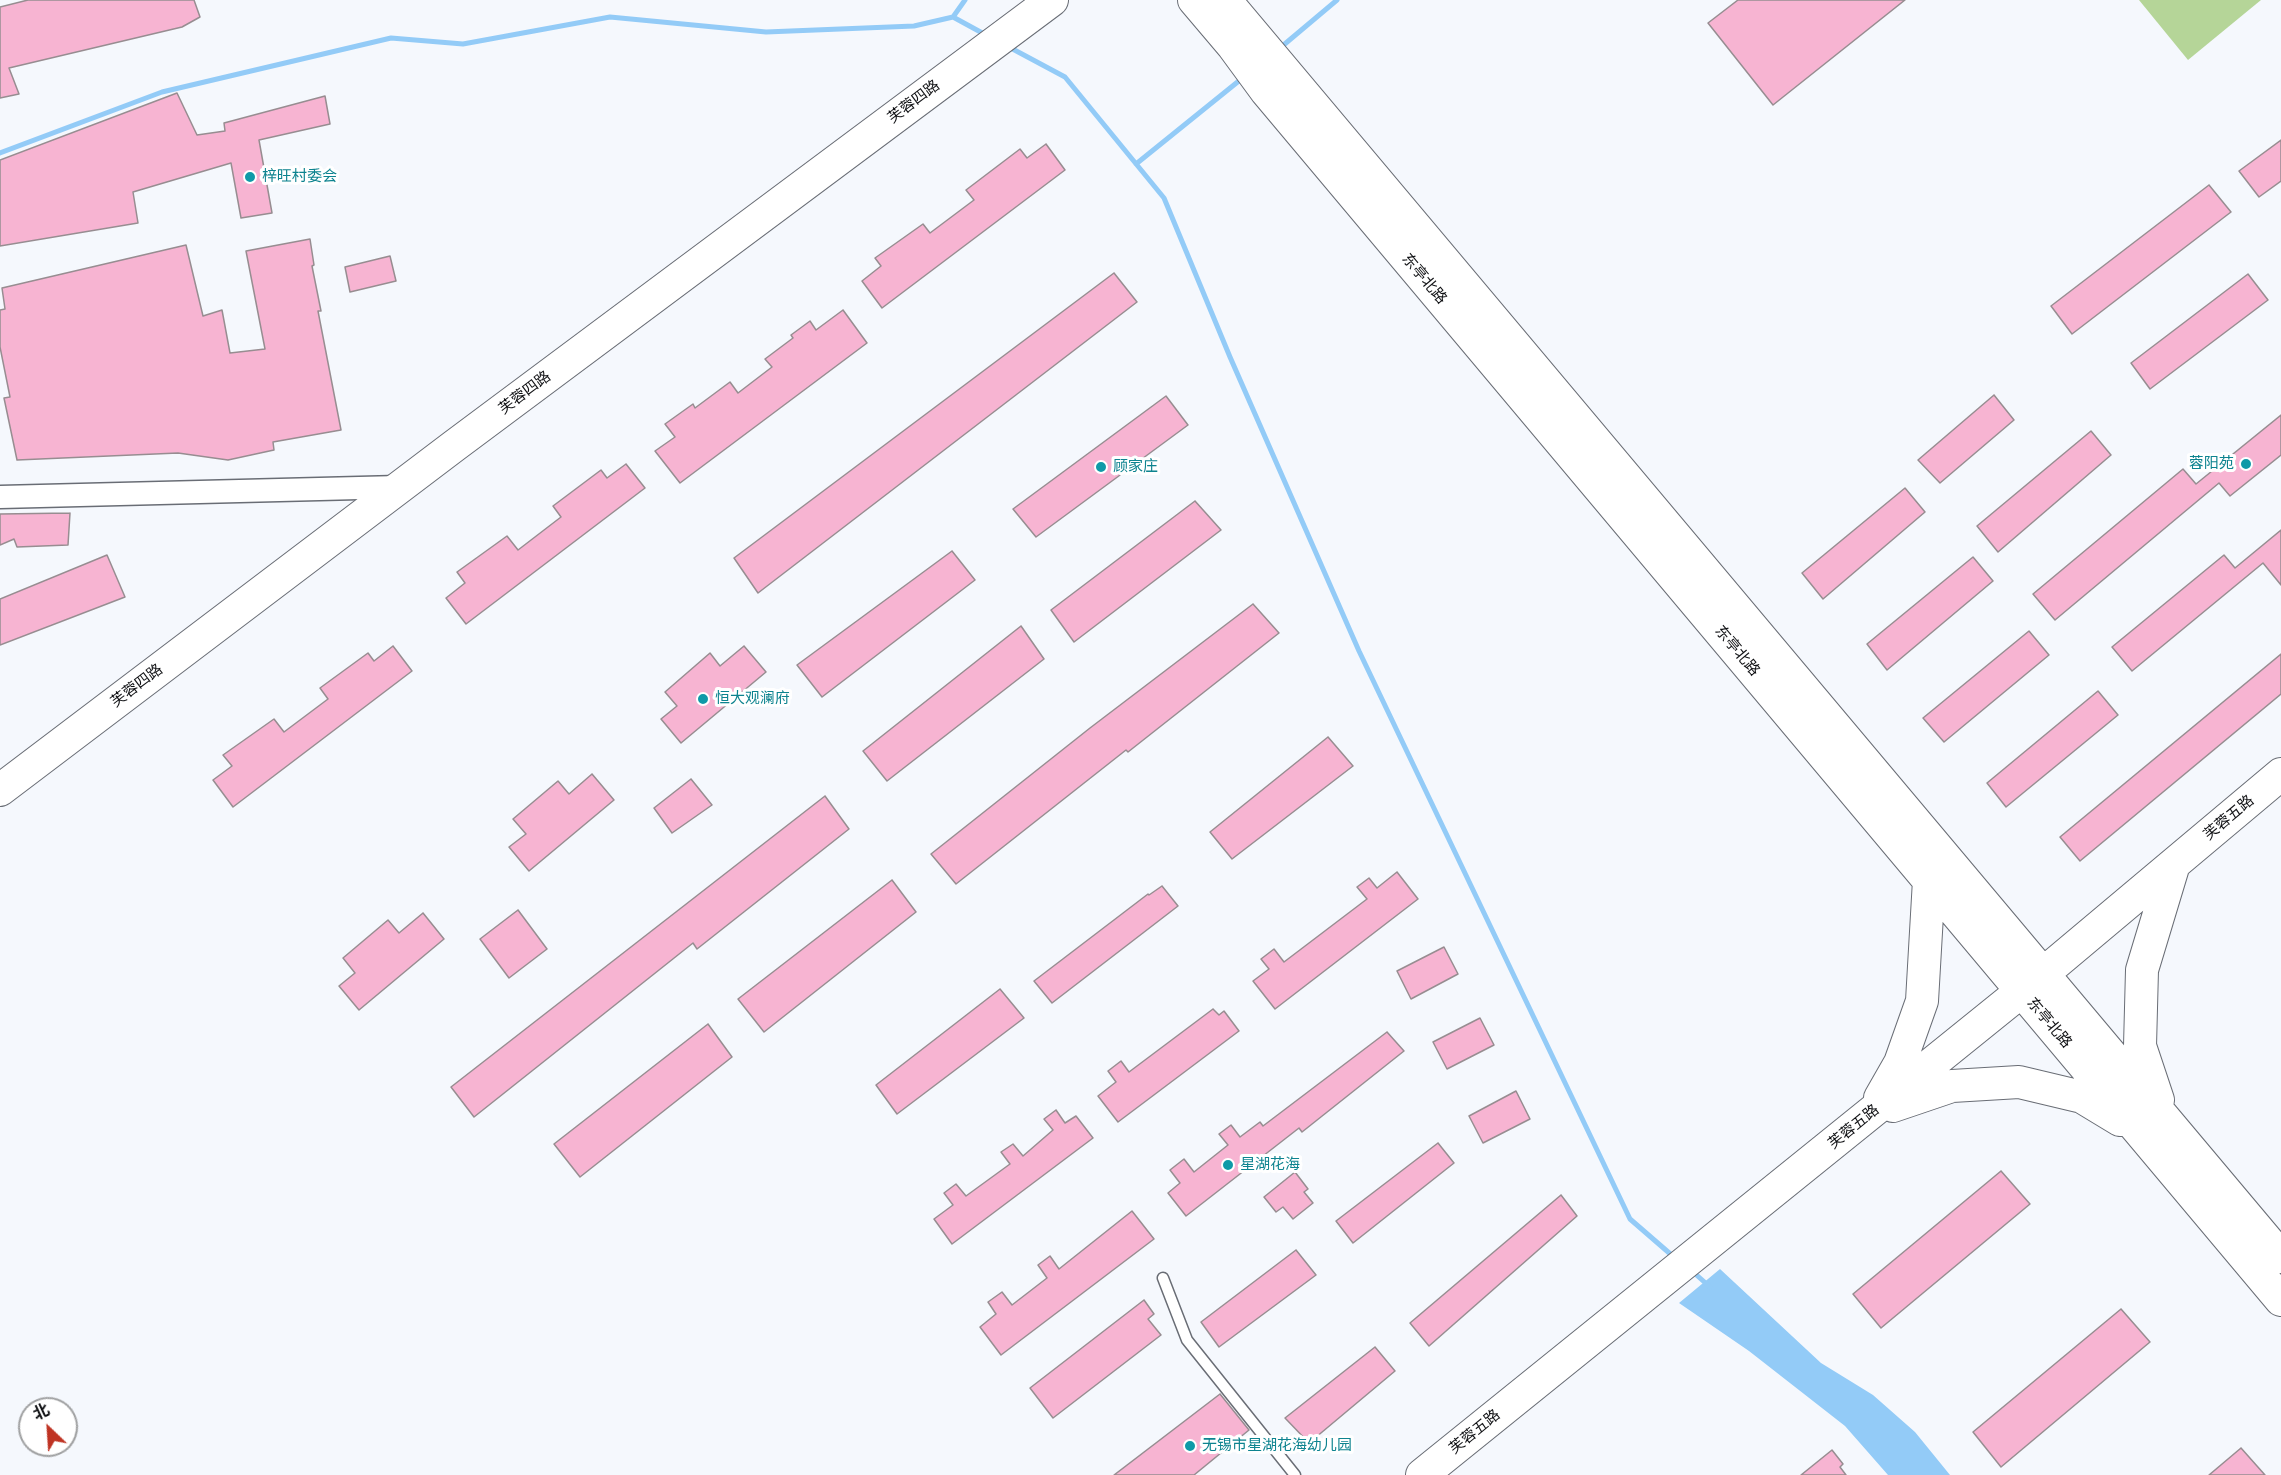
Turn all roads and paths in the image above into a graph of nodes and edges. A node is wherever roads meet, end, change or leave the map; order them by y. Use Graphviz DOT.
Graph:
graph roads {
  1 [pos="1052,0"];
  2 [pos="1194,0"];
  3 [pos="1225,0"];
  4 [pos="1242,39"];
  5 [pos="1277,82"];
  6 [pos="399,487"];
  7 [pos="0,497"];
  8 [pos="2281,774"];
  9 [pos="0,790"];
  10 [pos="2174,864"];
  11 [pos="1929,880"];
  12 [pos="2033,982"];
  13 [pos="1873,1113"];
  14 [pos="2152,1124"];
  15 [pos="2281,1257"];
  16 [pos="1163,1278"];
  17 [pos="2281,1300"];
  18 [pos="1295,1475"];
  19 [pos="1422,1475"];
  1 -- 6 [label="main road, 芙蓉四路"];
  2 -- 4 [label="main road, 东亭北路"];
  3 -- 4 [label="main road, 东亭北路"];
  4 -- 5 [label="main road, 东亭北路"];
  5 -- 11 [label="main road, 东亭北路"];
  5 -- 12 [label="main road, 东亭北路"];
  6 -- 7 [label="street"];
  6 -- 9 [label="main road, 芙蓉四路"];
  8 -- 10 [label="main road, 芙蓉五路"];
  10 -- 12 [label="main road, 芙蓉五路"];
  10 -- 14 [label="main road"];
  11 -- 12 [label="main road, 东亭北路"];
  11 -- 13 [label="main road"];
  12 -- 13 [label="main road, 芙蓉五路"];
  12 -- 14 [label="main road, 东亭北路"];
  13 -- 14 [label="main road"];
  13 -- 19 [label="main road, 芙蓉五路"];
  14 -- 15 [label="main road, 东亭北路"];
  14 -- 17 [label="main road, 东亭北路"];
  16 -- 18 [label="lane"];
}
